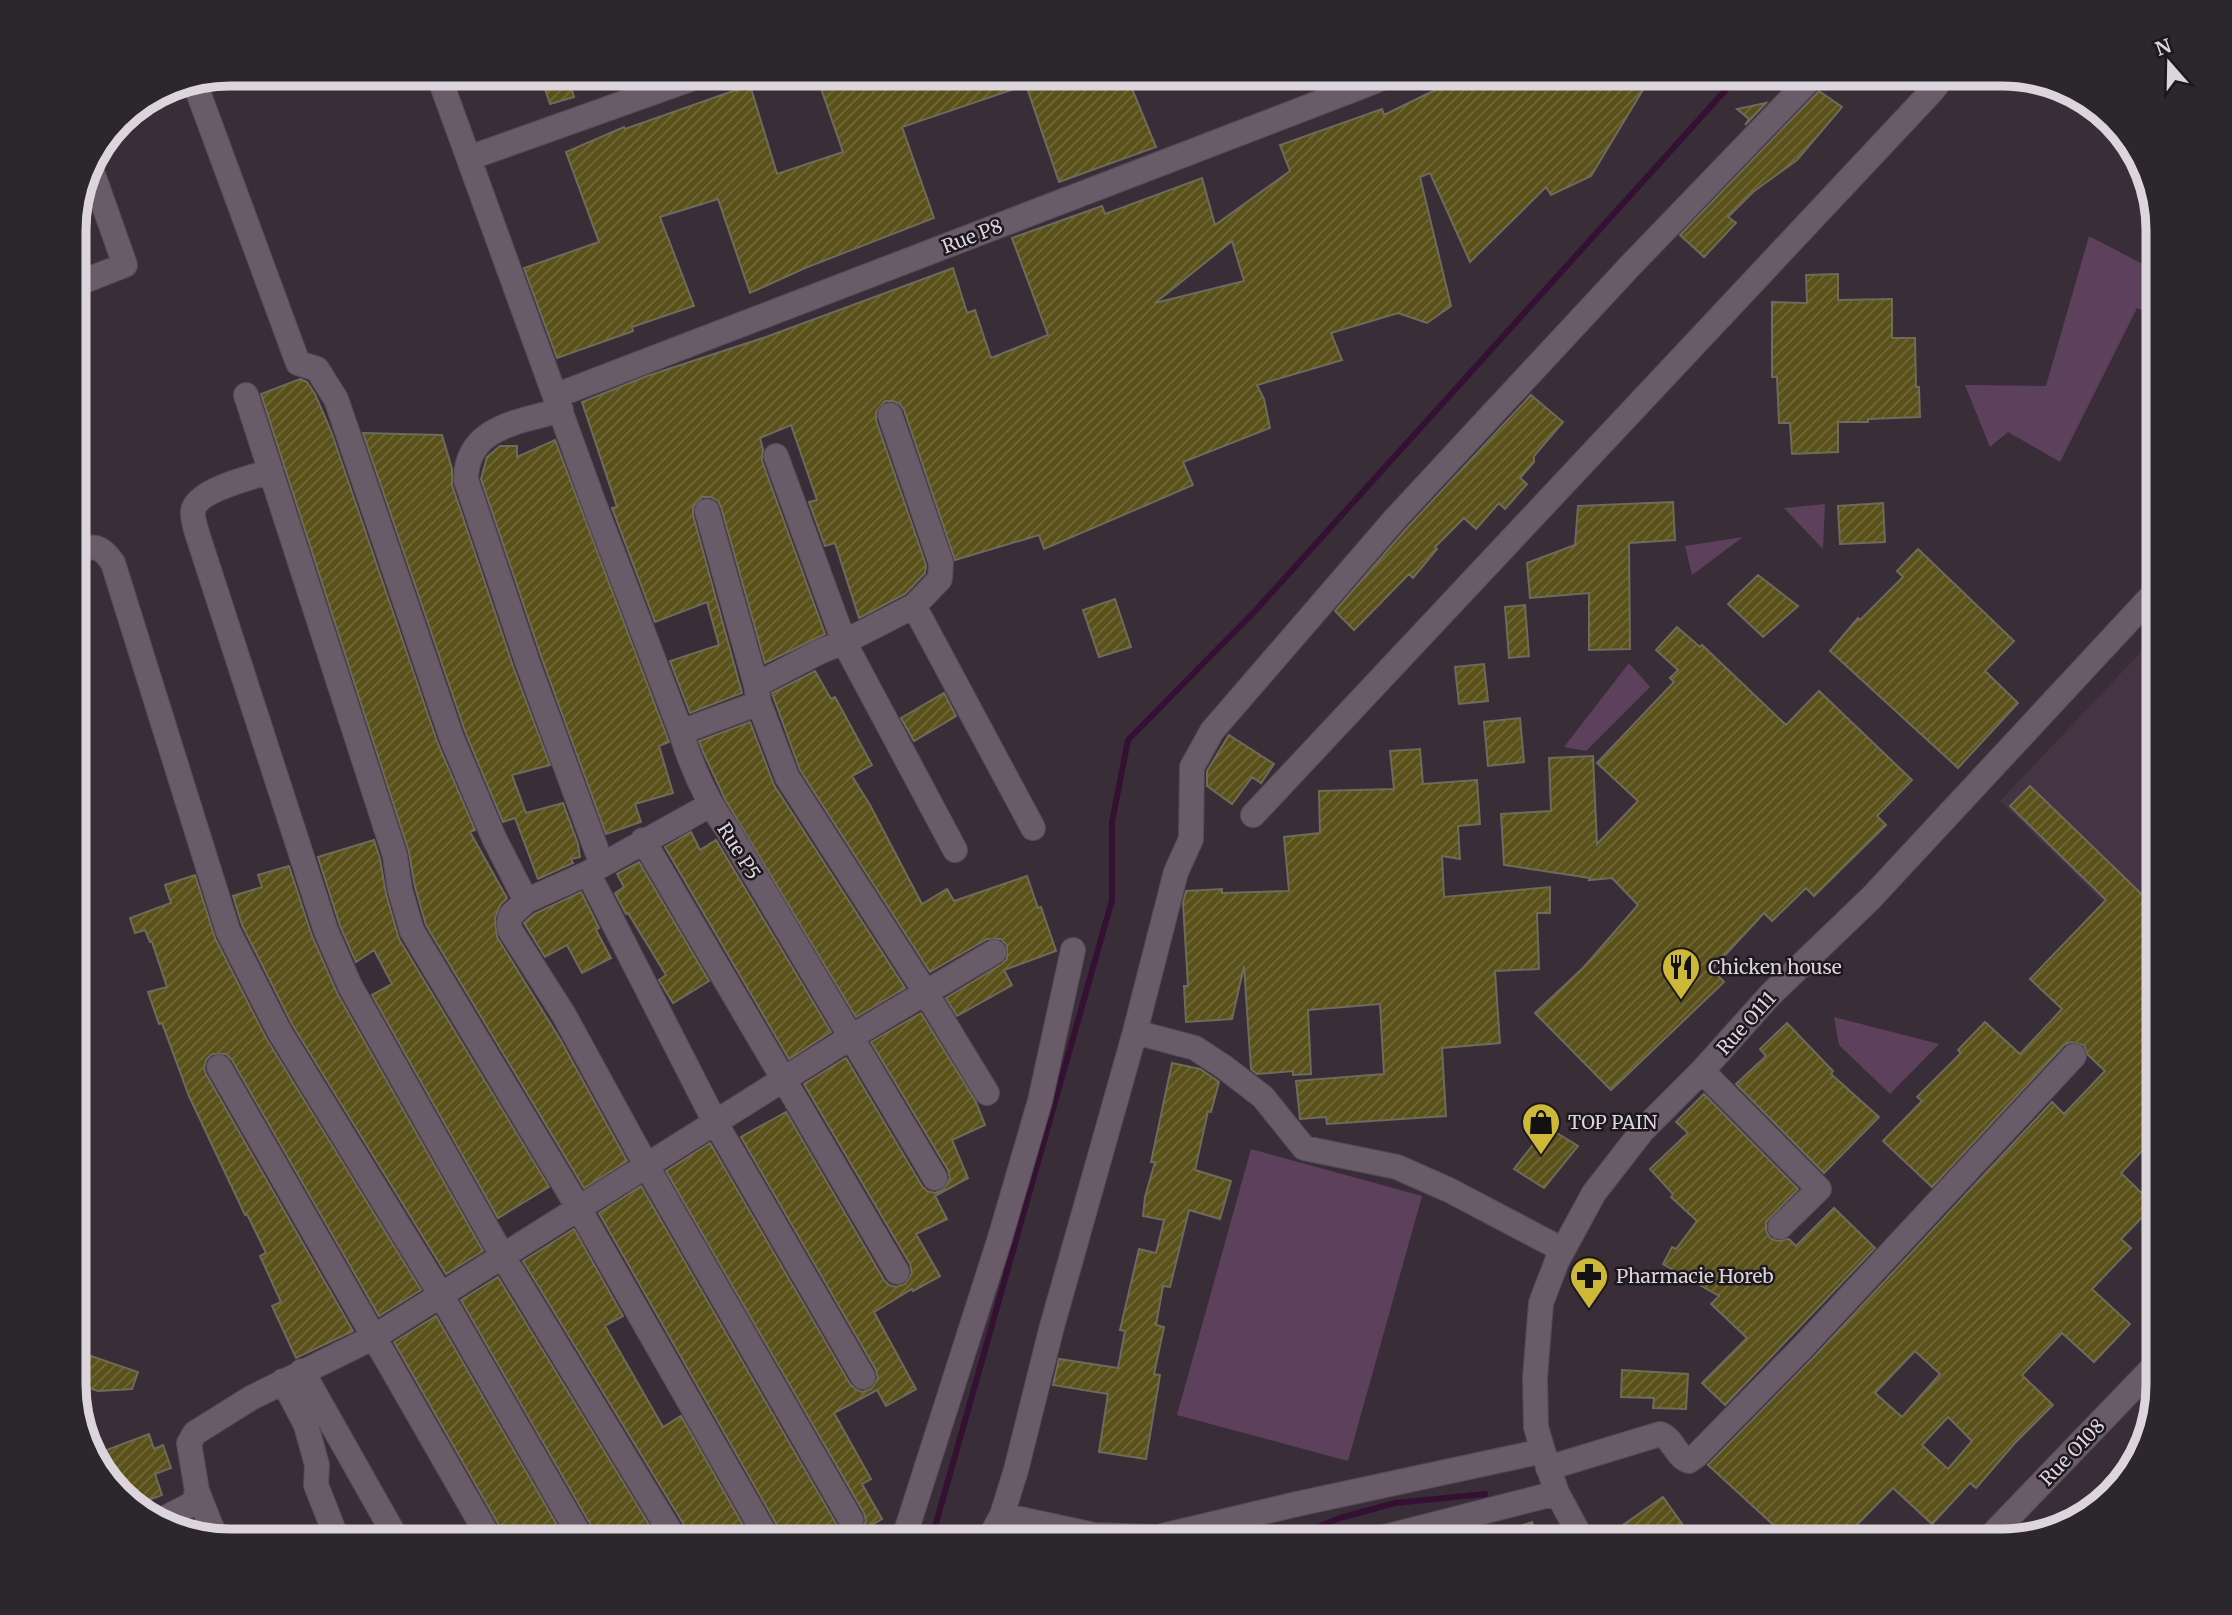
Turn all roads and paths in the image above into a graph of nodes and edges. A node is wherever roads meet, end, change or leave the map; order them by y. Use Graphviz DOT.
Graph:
graph roads {
  1 [pos="442,86"];
  2 [pos="671,86"];
  3 [pos="1362,86"];
  4 [pos="1803,86"];
  5 [pos="1936,86"];
  6 [pos="198,90"];
  7 [pos="469,158"];
  8 [pos="95,180"];
  9 [pos="86,280"];
  10 [pos="246,395"];
  11 [pos="558,403"];
  12 [pos="890,415"];
  13 [pos="776,456"];
  14 [pos="271,471"];
  15 [pos="707,511"];
  16 [pos="86,549"];
  17 [pos="2146,602"];
  18 [pos="914,606"];
  19 [pos="844,642"];
  20 [pos="757,694"];
  21 [pos="681,732"];
  22 [pos="710,805"];
  23 [pos="1253,815"];
  24 [pos="1033,828"];
  25 [pos="643,840"];
  26 [pos="955,850"];
  27 [pos="595,869"];
  28 [pos="526,901"];
  29 [pos="1073,950"];
  30 [pos="994,952"];
  31 [pos="926,993"];
  32 [pos="1135,1032"];
  33 [pos="851,1037"];
  34 [pos="2074,1056"];
  35 [pos="219,1068"];
  36 [pos="1702,1071"];
  37 [pos="783,1080"];
  38 [pos="987,1094"];
  39 [pos="715,1122"];
  40 [pos="646,1165"];
  41 [pos="935,1178"];
  42 [pos="578,1207"];
  43 [pos="1780,1227"];
  44 [pos="1563,1251"];
  45 [pos="502,1255"];
  46 [pos="897,1272"];
  47 [pos="441,1295"];
  48 [pos="374,1337"];
  49 [pos="2146,1375"];
  50 [pos="293,1376"];
  51 [pos="863,1377"];
  52 [pos="1545,1460"];
  53 [pos="197,1491"];
  54 [pos="1557,1493"];
  55 [pos="1002,1515"];
  56 [pos="170,1516"];
  57 [pos="851,1520"];
  58 [pos="212,1528"];
  59 [pos="333,1529"];
  60 [pos="390,1529"];
  61 [pos="484,1529"];
  62 [pos="576,1529"];
  63 [pos="668,1529"];
  64 [pos="762,1529"];
  65 [pos="907,1529"];
  66 [pos="995,1529"];
  67 [pos="1066,1529"];
  68 [pos="1192,1529"];
  69 [pos="1419,1529"];
  70 [pos="1576,1529"];
  71 [pos="1998,1529"];
  1 -- 7 [label="street, Rue P5"];
  2 -- 7 [label="street"];
  3 -- 11 [label="street, Rue P8"];
  4 -- 32 [label="street"];
  5 -- 23 [label="street"];
  6 -- 28 [label="street"];
  7 -- 11 [label="street, Rue P5"];
  8 -- 9 [label="street"];
  10 -- 14 [label="street"];
  11 -- 21 [label="street, Rue P5"];
  11 -- 27 [label="street, Rue P8"];
  12 -- 18 [label="street"];
  13 -- 19 [label="street"];
  14 -- 42 [label="street"];
  14 -- 45 [label="street"];
  15 -- 20 [label="street"];
  16 -- 47 [label="street"];
  17 -- 36 [label="street, Rue O111"];
  18 -- 19 [label="street"];
  18 -- 24 [label="street"];
  19 -- 20 [label="street"];
  19 -- 26 [label="street"];
  20 -- 21 [label="street"];
  20 -- 31 [label="street"];
  21 -- 22 [label="street, Rue P5"];
  22 -- 25 [label="street"];
  22 -- 33 [label="street, Rue P5"];
  25 -- 27 [label="street"];
  25 -- 37 [label="street"];
  27 -- 28 [label="street"];
  27 -- 39 [label="street, Rue P8"];
  28 -- 40 [label="street"];
  29 -- 65 [label="street"];
  30 -- 31 [label="street"];
  31 -- 33 [label="street"];
  31 -- 38 [label="street"];
  32 -- 44 [label="street"];
  32 -- 55 [label="street"];
  33 -- 37 [label="street"];
  33 -- 41 [label="street, Rue P5"];
  34 -- 52 [label="street"];
  35 -- 48 [label="street"];
  36 -- 43 [label="street"];
  36 -- 44 [label="street, Rue O111"];
  37 -- 39 [label="street"];
  37 -- 46 [label="street"];
  39 -- 40 [label="street"];
  39 -- 51 [label="street, Rue P8"];
  40 -- 42 [label="street"];
  40 -- 57 [label="street"];
  42 -- 45 [label="street"];
  42 -- 64 [label="street"];
  44 -- 52 [label="street, Rue O111"];
  45 -- 47 [label="street"];
  45 -- 63 [label="street"];
  47 -- 48 [label="street"];
  47 -- 62 [label="street"];
  48 -- 50 [label="street"];
  48 -- 61 [label="street"];
  49 -- 71 [label="street, Rue O108"];
  50 -- 53 [label="street"];
  50 -- 59 [label="street"];
  50 -- 60 [label="street"];
  52 -- 54 [label="street, Rue O111"];
  52 -- 68 [label="street"];
  53 -- 56 [label="street"];
  53 -- 58 [label="street"];
  54 -- 69 [label="street"];
  54 -- 70 [label="street, Rue O111"];
  55 -- 66 [label="street"];
  55 -- 67 [label="street"];
}
